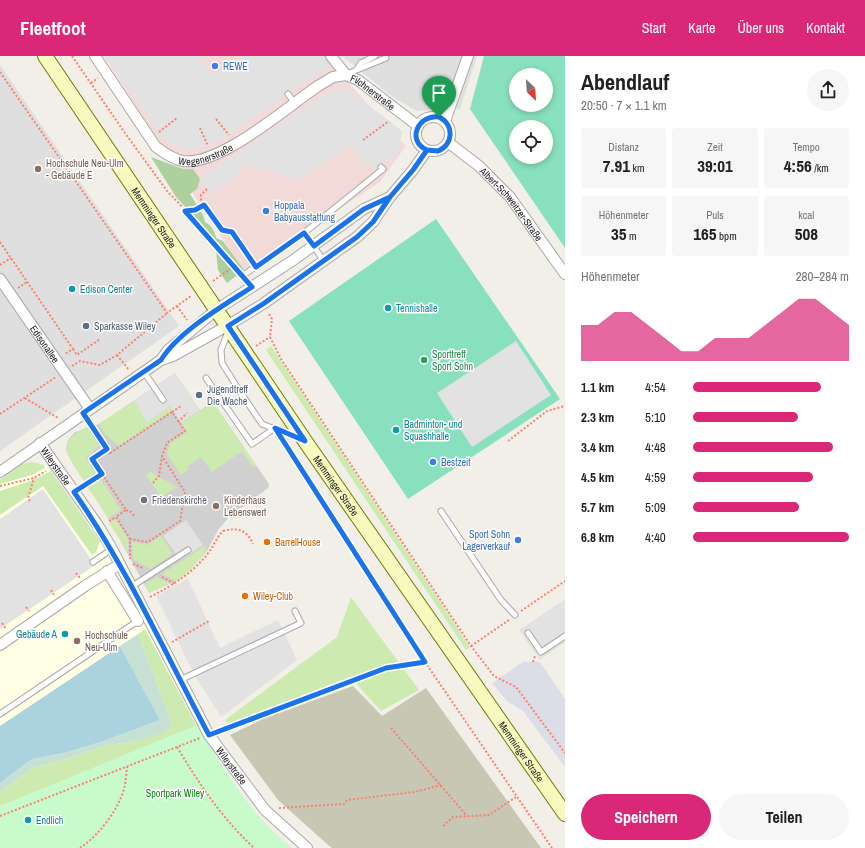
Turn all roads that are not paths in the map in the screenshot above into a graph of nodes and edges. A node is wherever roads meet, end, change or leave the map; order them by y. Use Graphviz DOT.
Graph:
graph roads {
  1 [pos="45,56"];
  2 [pos="330,56"];
  3 [pos="375,56"];
  4 [pos="468,56"];
  5 [pos="98,57"];
  6 [pos="386,58"];
  7 [pos="357,69"];
  8 [pos="346,75"];
  9 [pos="445,121"];
  10 [pos="418,126"];
  11 [pos="449,142"];
  12 [pos="427,150"];
  13 [pos="381,167"];
  14 [pos="390,197"];
  15 [pos="304,233"];
  16 [pos="314,246"];
  17 [pos="324,261"];
  18 [pos="245,274"];
  19 [pos="565,274"];
  20 [pos="0,279"];
  21 [pos="216,310"];
  22 [pos="228,328"];
  23 [pos="161,360"];
  24 [pos="144,372"];
  25 [pos="206,378"];
  26 [pos="163,400"];
  27 [pos="87,411"];
  28 [pos="275,428"];
  29 [pos="305,441"];
  30 [pos="40,443"];
  31 [pos="0,472"];
  32 [pos="441,511"];
  33 [pos="112,549"];
  34 [pos="188,550"];
  35 [pos="93,562"];
  36 [pos="125,563"];
  37 [pos="106,571"];
  38 [pos="132,587"];
  39 [pos="295,611"];
  40 [pos="516,616"];
  41 [pos="142,618"];
  42 [pos="528,633"];
  43 [pos="565,636"];
  44 [pos="0,645"];
  45 [pos="180,680"];
  46 [pos="0,714"];
  47 [pos="565,814"];
  48 [pos="306,848"];
  1 -- 21 [label="main road, Memminger Straße"];
  2 -- 8 [label="street, Filchnerstraße"];
  3 -- 7 [label="lane"];
  4 -- 9 [label="street"];
  5 -- 8 [label="street, Wegenerstraße"];
  6 -- 7 [label="lane"];
  7 -- 8 [label="lane"];
  8 -- 10 [label="street, Filchnerstraße"];
  9 -- 10 [label="street"];
  9 -- 11 [label="street"];
  10 -- 12 [label="street"];
  11 -- 12 [label="street"];
  11 -- 19 [label="street, Albert-Schweitzer-Straße"];
  12 -- 14 [label="street"];
  13 -- 15 [label="lane"];
  14 -- 16 [label="street"];
  14 -- 17 [label="street"];
  15 -- 16 [label="lane"];
  15 -- 18 [label="lane"];
  16 -- 17 [label="lane"];
  16 -- 21 [label="street"];
  17 -- 22 [label="street"];
  20 -- 27 [label="street, Edisonallee"];
  21 -- 22 [label="main road, Memminger Straße"];
  21 -- 23 [label="street"];
  22 -- 23 [label="street"];
  22 -- 28 [label="lane"];
  22 -- 29 [label="main road, Memminger Straße"];
  23 -- 24 [label="street"];
  24 -- 26 [label="lane"];
  24 -- 27 [label="street"];
  25 -- 28 [label="lane"];
  27 -- 30 [label="street"];
  28 -- 29 [label="lane"];
  29 -- 47 [label="main road, Memminger Straße"];
  30 -- 31 [label="street"];
  30 -- 33 [label="street, Wileystraße"];
  32 -- 40 [label="lane"];
  33 -- 35 [label="lane"];
  33 -- 36 [label="street, Wileystraße"];
  34 -- 38 [label="lane"];
  36 -- 37 [label="street"];
  36 -- 38 [label="street, Wileystraße"];
  37 -- 41 [label="street"];
  37 -- 44 [label="street"];
  38 -- 41 [label="street, Wileystraße"];
  39 -- 45 [label="lane"];
  41 -- 45 [label="street, Wileystraße"];
  41 -- 46 [label="lane"];
  42 -- 43 [label="lane"];
  45 -- 48 [label="street, Wileystraße"];
}
